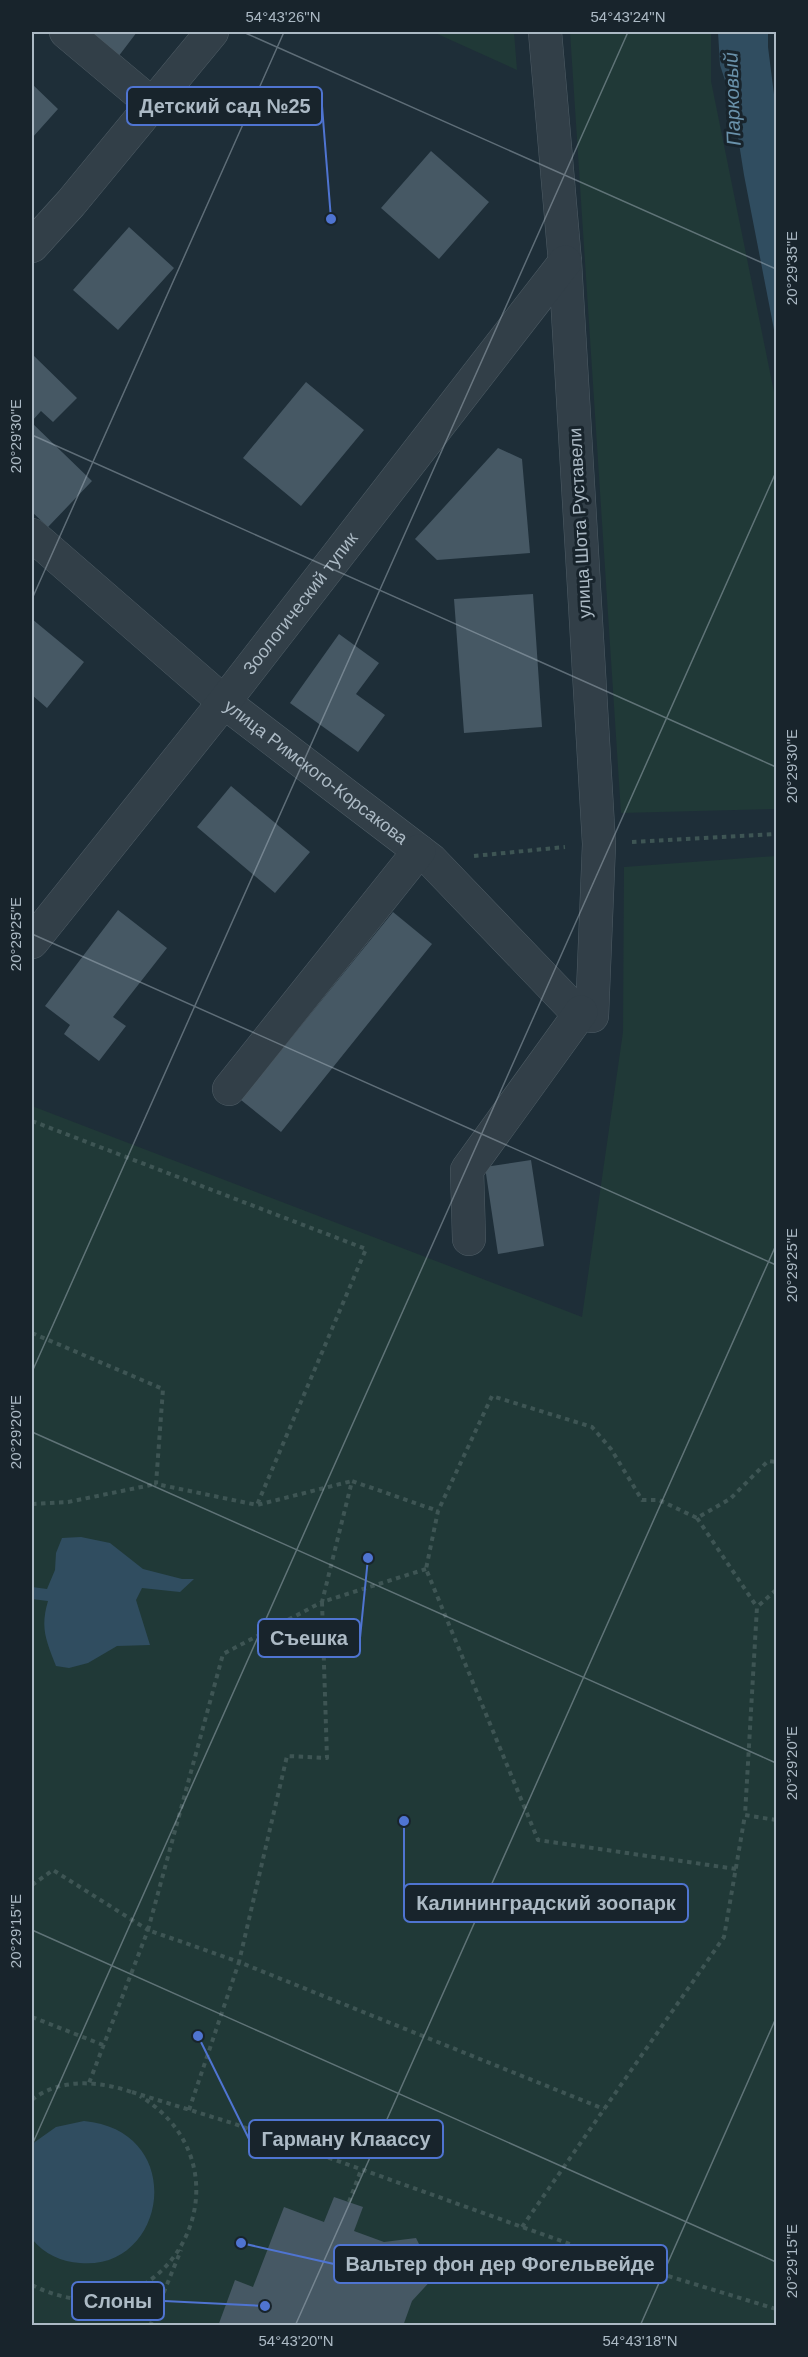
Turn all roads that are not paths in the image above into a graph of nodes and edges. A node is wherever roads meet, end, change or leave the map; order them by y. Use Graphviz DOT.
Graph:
graph roads {
  1 [pos="66,32"];
  2 [pos="212,32"];
  3 [pos="545,32"];
  4 [pos="153,105"];
  5 [pos="32,246"];
  6 [pos="565,262"];
  7 [pos="32,535"];
  8 [pos="224,702"];
  9 [pos="419,851"];
  10 [pos="32,942"];
  11 [pos="586,1014"];
  12 [pos="229,1089"];
  13 [pos="469,1239"];
  1 -- 4 [label="street"];
  2 -- 4 [label="street"];
  3 -- 6 [label="street, улица Шота Руставели"];
  4 -- 5 [label="street"];
  6 -- 8 [label="street, Зоологический тупик"];
  6 -- 11 [label="street, улица Шота Руставели"];
  7 -- 8 [label="street, улица Римского-Корсакова"];
  8 -- 9 [label="street, улица Римского-Корсакова"];
  8 -- 10 [label="street, Зоологический тупик"];
  9 -- 11 [label="street, улица Римского-Корсакова"];
  9 -- 12 [label="street"];
  11 -- 13 [label="street"];
}
